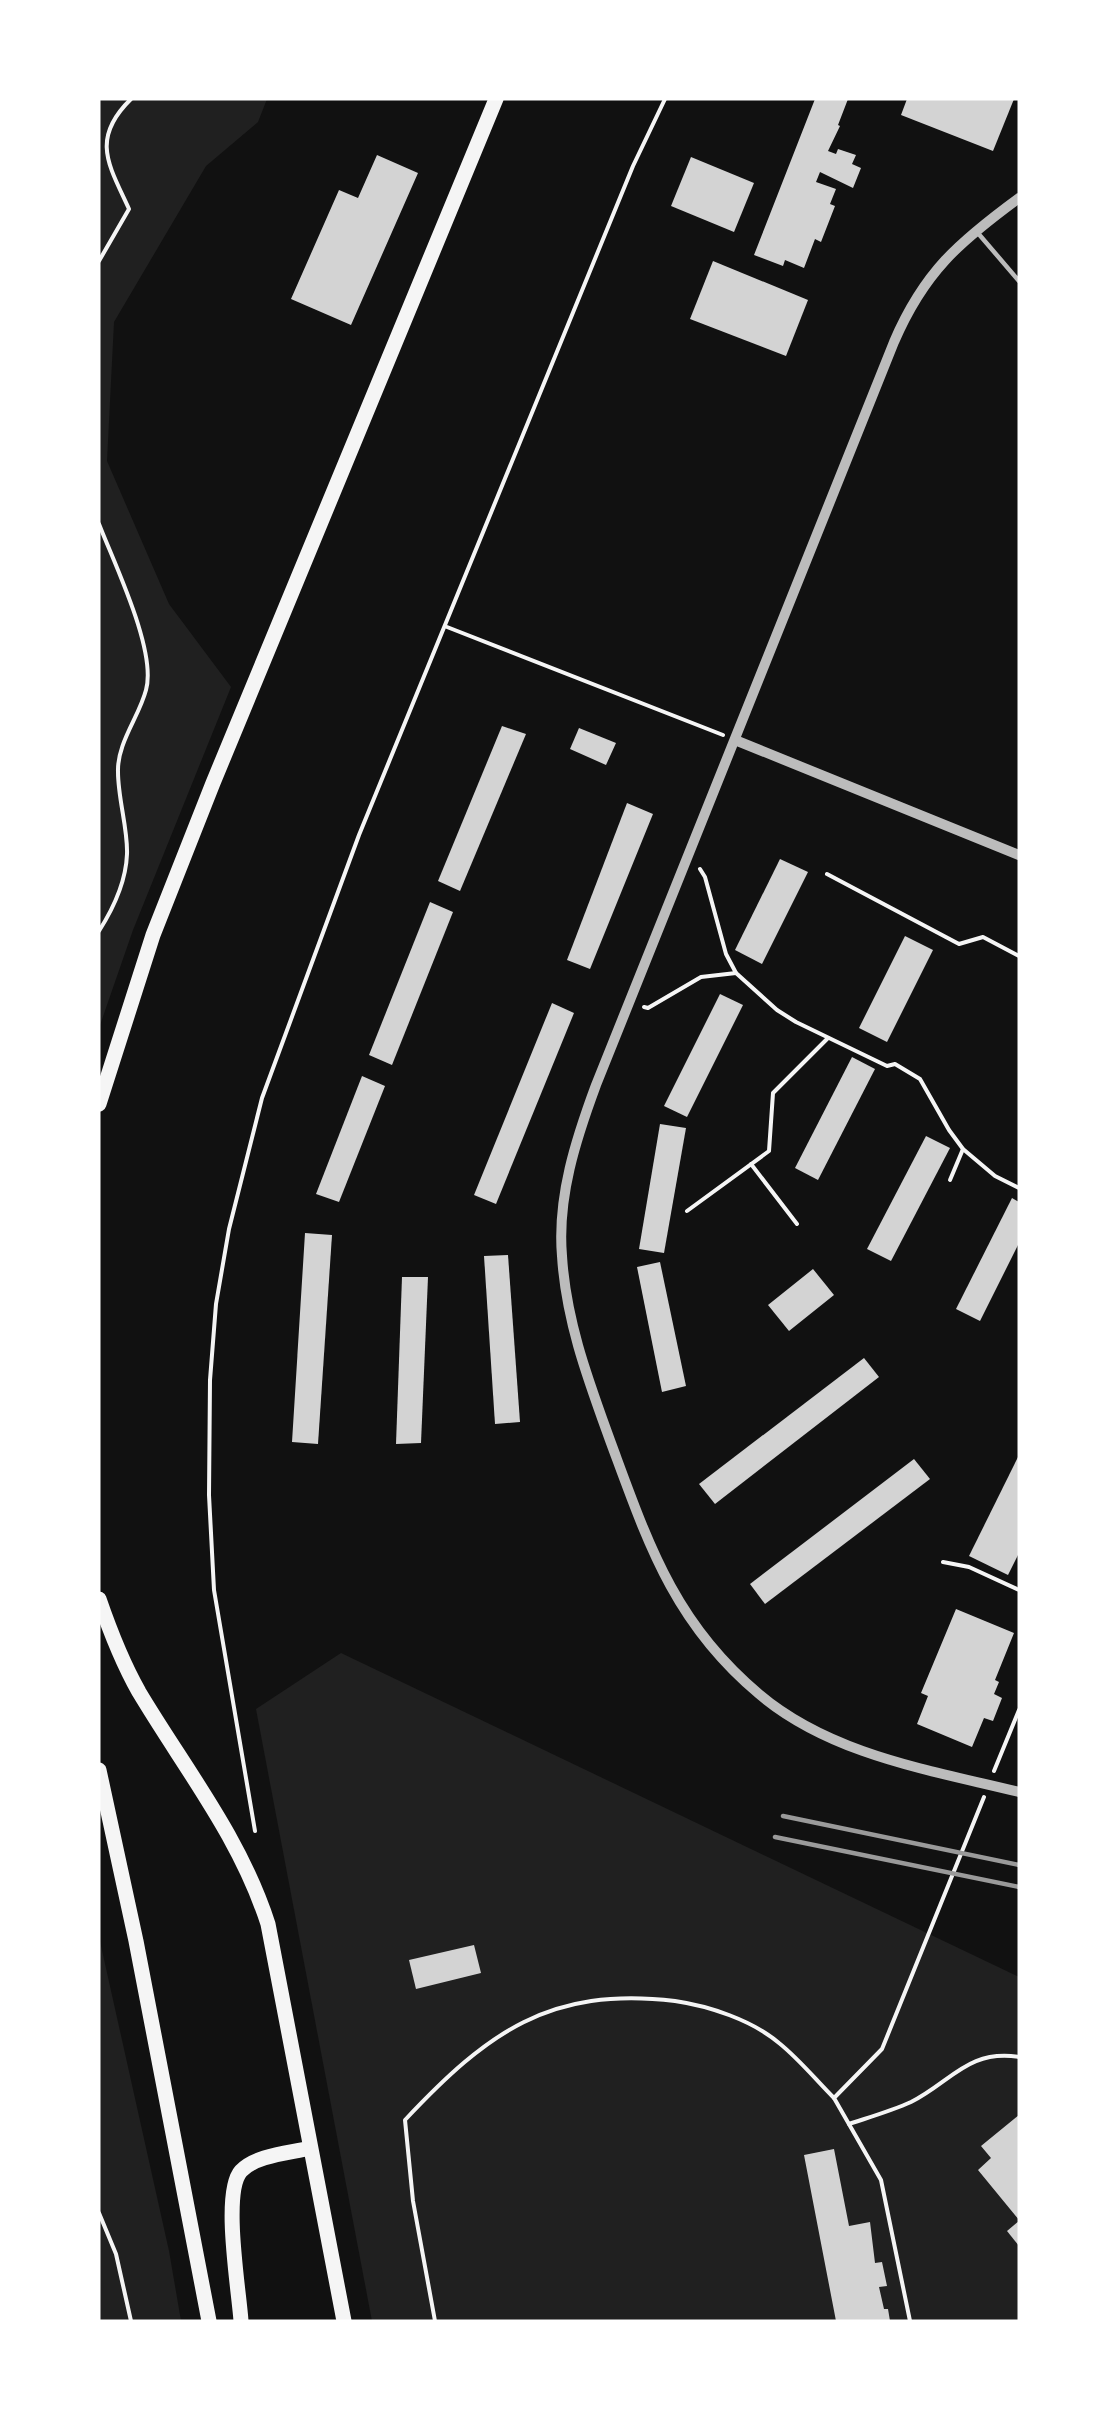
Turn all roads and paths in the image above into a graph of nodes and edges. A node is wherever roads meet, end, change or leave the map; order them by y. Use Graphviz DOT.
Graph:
graph roads {
  1 [pos="131,99"];
  2 [pos="496,99"];
  3 [pos="665,99"];
  4 [pos="1019,198"];
  5 [pos="975,230"];
  6 [pos="99,261"];
  7 [pos="1019,281"];
  8 [pos="99,524"];
  9 [pos="447,627"];
  10 [pos="735,740"];
  11 [pos="1019,855"];
  12 [pos="699,868"];
  13 [pos="827,873"];
  14 [pos="99,931"];
  15 [pos="1019,956"];
  16 [pos="736,973"];
  17 [pos="630,1001"];
  18 [pos="828,1038"];
  19 [pos="99,1104"];
  20 [pos="963,1149"];
  21 [pos="751,1164"];
  22 [pos="950,1180"];
  23 [pos="1019,1188"];
  24 [pos="687,1210"];
  25 [pos="797,1224"];
  26 [pos="943,1562"];
  27 [pos="1019,1590"];
  28 [pos="99,1599"];
  29 [pos="1019,1710"];
  30 [pos="99,1770"];
  31 [pos="992,1776"];
  32 [pos="988,1787"];
  33 [pos="1019,1792"];
  34 [pos="255,1831"];
  35 [pos="1019,2057"];
  36 [pos="834,2098"];
  37 [pos="849,2124"];
  38 [pos="310,2148"];
  39 [pos="99,2213"];
  40 [pos="131,2321"];
  41 [pos="209,2321"];
  42 [pos="241,2321"];
  43 [pos="344,2321"];
  44 [pos="435,2321"];
  45 [pos="910,2321"];
  1 -- 6 [label="path"];
  2 -- 19 [label="main road"];
  3 -- 9 [label="path"];
  4 -- 5 [label="street"];
  5 -- 7 [label="lane"];
  5 -- 10 [label="street"];
  8 -- 14 [label="path"];
  9 -- 10 [label="path"];
  9 -- 34 [label="path"];
  10 -- 11 [label="street"];
  10 -- 17 [label="street"];
  12 -- 16 [label="path"];
  13 -- 15 [label="path"];
  16 -- 17 [label="path"];
  16 -- 18 [label="path"];
  17 -- 33 [label="street"];
  18 -- 20 [label="path"];
  18 -- 21 [label="path"];
  20 -- 22 [label="path"];
  20 -- 23 [label="path"];
  21 -- 24 [label="path"];
  21 -- 25 [label="path"];
  26 -- 27 [label="path"];
  28 -- 38 [label="main road"];
  29 -- 31 [label="path"];
  30 -- 41 [label="main road"];
  32 -- 36 [label="path"];
  35 -- 37 [label="path"];
  36 -- 37 [label="path"];
  36 -- 44 [label="path"];
  37 -- 45 [label="path"];
  38 -- 42 [label="main road"];
  38 -- 43 [label="main road"];
  39 -- 40 [label="path"];
}
